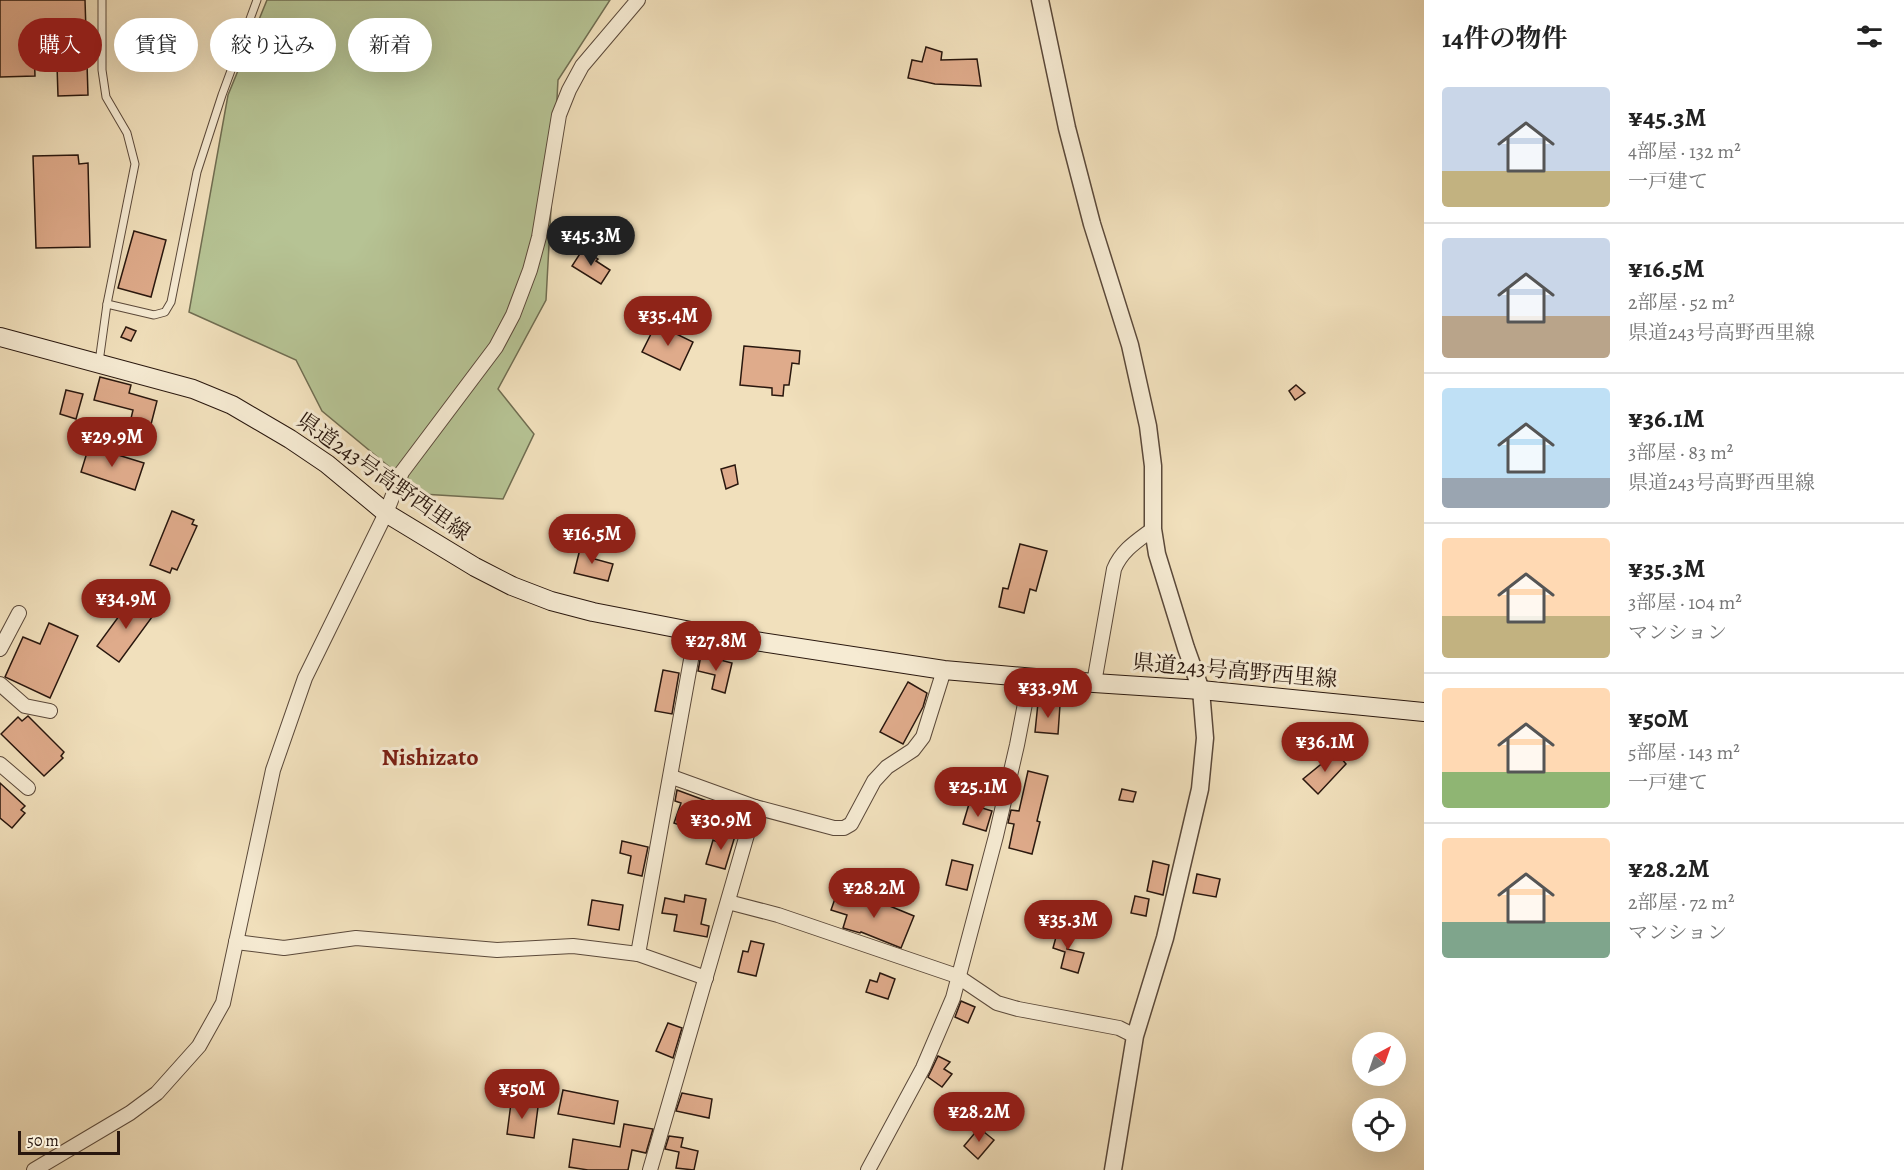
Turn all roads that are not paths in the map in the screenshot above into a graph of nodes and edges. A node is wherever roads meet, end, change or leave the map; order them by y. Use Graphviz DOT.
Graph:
graph roads {
  1 [pos="102,0"];
  2 [pos="257,0"];
  3 [pos="638,0"];
  4 [pos="1040,0"];
  5 [pos="107,303"];
  6 [pos="0,338"];
  7 [pos="99,363"];
  8 [pos="386,513"];
  9 [pos="1153,528"];
  10 [pos="19,613"];
  11 [pos="696,632"];
  12 [pos="0,649"];
  13 [pos="944,670"];
  14 [pos="1030,678"];
  15 [pos="1094,683"];
  16 [pos="0,684"];
  17 [pos="1201,690"];
  18 [pos="50,711"];
  19 [pos="1424,712"];
  20 [pos="0,764"];
  21 [pos="672,777"];
  22 [pos="28,788"];
  23 [pos="755,807"];
  24 [pos="728,903"];
  25 [pos="236,942"];
  26 [pos="638,954"];
  27 [pos="957,976"];
  28 [pos="706,978"];
  29 [pos="1135,1036"];
  30 [pos="34,1170"];
  31 [pos="650,1170"];
  32 [pos="868,1170"];
  33 [pos="1113,1170"];
  1 -- 5 [label="lane"];
  2 -- 5 [label="lane"];
  3 -- 8 [label="street"];
  4 -- 9 [label="street"];
  5 -- 7 [label="lane"];
  6 -- 7 [label="main road, 県道243号高野西里線"];
  7 -- 8 [label="main road, 県道243号高野西里線"];
  8 -- 11 [label="main road, 県道243号高野西里線"];
  8 -- 25 [label="street"];
  9 -- 15 [label="street"];
  9 -- 17 [label="street"];
  10 -- 12 [label="street"];
  11 -- 13 [label="main road, 県道243号高野西里線"];
  11 -- 21 [label="street"];
  13 -- 14 [label="main road, 県道243号高野西里線"];
  13 -- 23 [label="street"];
  14 -- 15 [label="main road, 県道243号高野西里線"];
  14 -- 27 [label="street"];
  15 -- 17 [label="main road, 県道243号高野西里線"];
  16 -- 18 [label="street"];
  17 -- 19 [label="main road, 県道243号高野西里線"];
  17 -- 29 [label="street"];
  20 -- 22 [label="street"];
  21 -- 23 [label="street"];
  21 -- 26 [label="street"];
  23 -- 24 [label="street"];
  24 -- 27 [label="street"];
  24 -- 28 [label="street"];
  25 -- 26 [label="street"];
  25 -- 30 [label="street"];
  26 -- 28 [label="street"];
  27 -- 29 [label="street"];
  27 -- 32 [label="street"];
  28 -- 31 [label="street"];
  29 -- 33 [label="street"];
}
